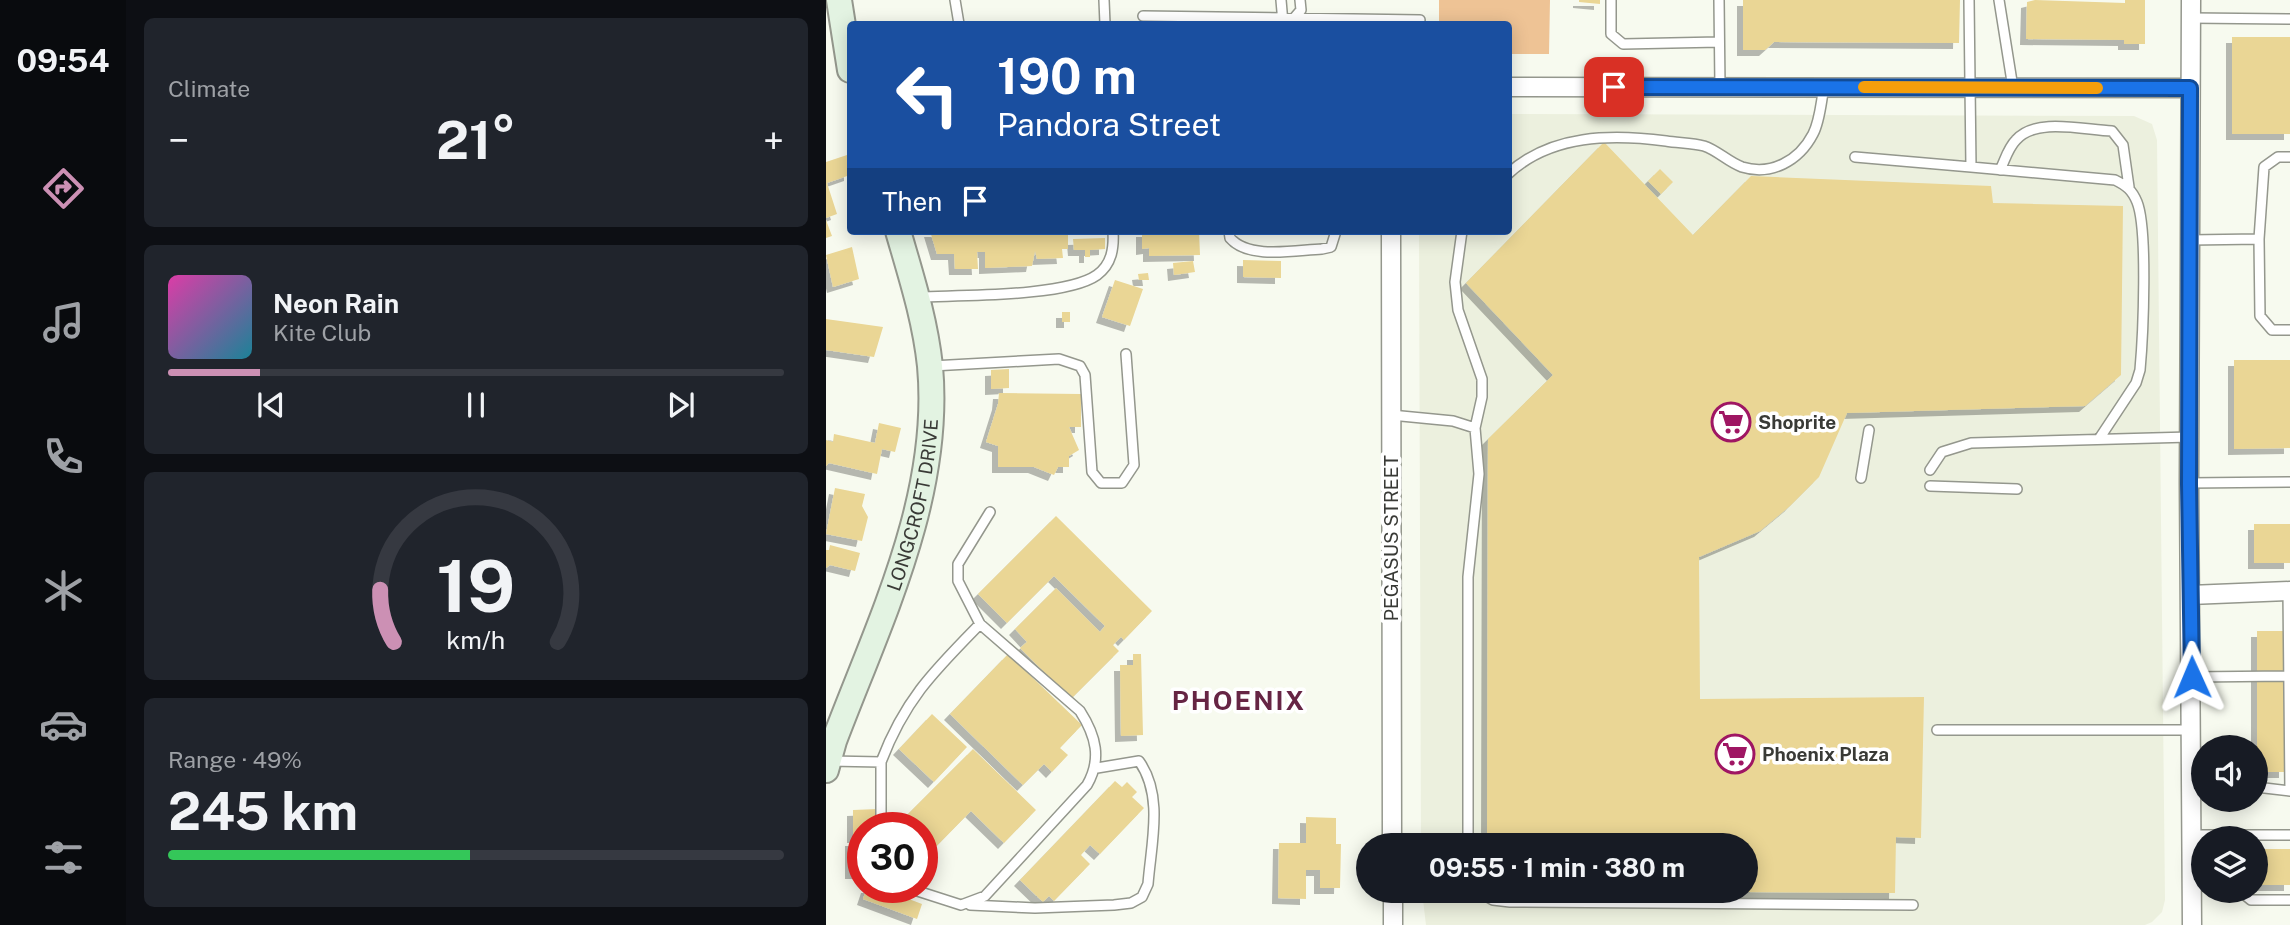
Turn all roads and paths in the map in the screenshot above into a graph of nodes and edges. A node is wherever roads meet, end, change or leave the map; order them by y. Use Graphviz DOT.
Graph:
graph roads {
  1 [pos="839,0"];
  2 [pos="955,0"];
  3 [pos="1104,0"];
  4 [pos="1280,0"];
  5 [pos="1300,0"];
  6 [pos="1611,0"];
  7 [pos="1719,0"];
  8 [pos="1969,0"];
  9 [pos="1999,0"];
  10 [pos="2191,9"];
  11 [pos="1143,16"];
  12 [pos="2290,19"];
  13 [pos="1420,20"];
  14 [pos="958,21"];
  15 [pos="1105,21"];
  16 [pos="1282,21"];
  17 [pos="1293,21"];
  18 [pos="1719,42"];
  19 [pos="847,51"];
  20 [pos="1512,87"];
  21 [pos="1720,87"];
  22 [pos="1824,87"];
  23 [pos="1970,88"];
  24 [pos="2013,88"];
  25 [pos="2190,88"];
  26 [pos="1855,157"];
  27 [pos="2290,157"];
  28 [pos="1971,167"];
  29 [pos="2000,170"];
  30 [pos="1512,172"];
  31 [pos="2129,187"];
  32 [pos="899,235"];
  33 [pos="1113,235"];
  34 [pos="1230,235"];
  35 [pos="1335,235"];
  36 [pos="1391,235"];
  37 [pos="1461,235"];
  38 [pos="2259,239"];
  39 [pos="2190,240"];
  40 [pos="918,297"];
  41 [pos="2290,330"];
  42 [pos="1126,354"];
  43 [pos="930,366"];
  44 [pos="1391,415"];
  45 [pos="1475,428"];
  46 [pos="1869,430"];
  47 [pos="2190,437"];
  48 [pos="2099,439"];
  49 [pos="1930,470"];
  50 [pos="1861,478"];
  51 [pos="2290,482"];
  52 [pos="2189,484"];
  53 [pos="1930,486"];
  54 [pos="2017,489"];
  55 [pos="990,512"];
  56 [pos="2289,591"];
  57 [pos="2190,595"];
  58 [pos="980,624"];
  59 [pos="2290,676"];
  60 [pos="2192,677"];
  61 [pos="1937,730"];
  62 [pos="2192,730"];
  63 [pos="2192,735"];
  64 [pos="881,762"];
  65 [pos="827,766"];
  66 [pos="1097,768"];
  67 [pos="2268,788"];
  68 [pos="2290,791"];
  69 [pos="881,812"];
  70 [pos="1392,833"];
  71 [pos="1468,833"];
  72 [pos="2290,835"];
  73 [pos="2268,836"];
  74 [pos="938,898"];
  75 [pos="2268,900"];
  76 [pos="2290,900"];
  77 [pos="1393,903"];
  78 [pos="1644,903"];
  79 [pos="2192,903"];
  80 [pos="961,905"];
  81 [pos="1913,905"];
  82 [pos="1393,925"];
  83 [pos="2192,925"];
  1 -- 19 [label="street"];
  2 -- 14 [label="lane"];
  3 -- 15 [label="lane"];
  4 -- 16 [label="lane"];
  5 -- 17 [label="lane"];
  6 -- 18 [label="lane"];
  7 -- 18 [label="lane"];
  8 -- 23 [label="lane"];
  9 -- 24 [label="lane"];
  10 -- 12 [label="lane"];
  10 -- 25 [label="street"];
  11 -- 16 [label="lane"];
  13 -- 17 [label="lane"];
  16 -- 17 [label="lane"];
  18 -- 21 [label="lane"];
  20 -- 21 [label="street"];
  21 -- 22 [label="street"];
  22 -- 23 [label="street"];
  22 -- 30 [label="lane"];
  23 -- 24 [label="street"];
  23 -- 28 [label="lane"];
  24 -- 25 [label="street"];
  25 -- 39 [label="street"];
  26 -- 28 [label="lane"];
  27 -- 38 [label="lane"];
  28 -- 29 [label="lane"];
  29 -- 31 [label="lane"];
  29 -- 31 [label="lane"];
  31 -- 48 [label="lane"];
  32 -- 40 [label="street, LONGCROFT DRIVE"];
  33 -- 40 [label="lane"];
  34 -- 35 [label="lane"];
  36 -- 44 [label="street, PEGASUS STREET"];
  37 -- 45 [label="lane"];
  38 -- 39 [label="lane"];
  38 -- 41 [label="lane"];
  39 -- 47 [label="street"];
  40 -- 43 [label="street, LONGCROFT DRIVE"];
  42 -- 43 [label="lane"];
  43 -- 65 [label="street, LONGCROFT DRIVE"];
  44 -- 45 [label="lane"];
  44 -- 70 [label="street, PEGASUS STREET"];
  45 -- 71 [label="lane"];
  46 -- 50 [label="lane"];
  47 -- 48 [label="lane"];
  47 -- 52 [label="street"];
  48 -- 49 [label="lane"];
  51 -- 52 [label="lane"];
  52 -- 57 [label="street"];
  53 -- 54 [label="lane"];
  55 -- 58 [label="lane"];
  56 -- 57 [label="street"];
  56 -- 59 [label="lane"];
  57 -- 60 [label="street"];
  58 -- 64 [label="lane"];
  58 -- 66 [label="lane"];
  59 -- 60 [label="lane"];
  59 -- 68 [label="lane"];
  60 -- 62 [label="street"];
  61 -- 62 [label="lane"];
  62 -- 63 [label="street"];
  64 -- 65 [label="lane"];
  64 -- 69 [label="lane"];
  66 -- 80 [label="lane"];
  66 -- 80 [label="lane"];
  67 -- 68 [label="lane"];
  72 -- 73 [label="lane"];
  74 -- 80 [label="lane"];
  75 -- 76 [label="lane"];
  77 -- 82 [label="street"];
  78 -- 81 [label="lane"];
  79 -- 83 [label="street"];
}
